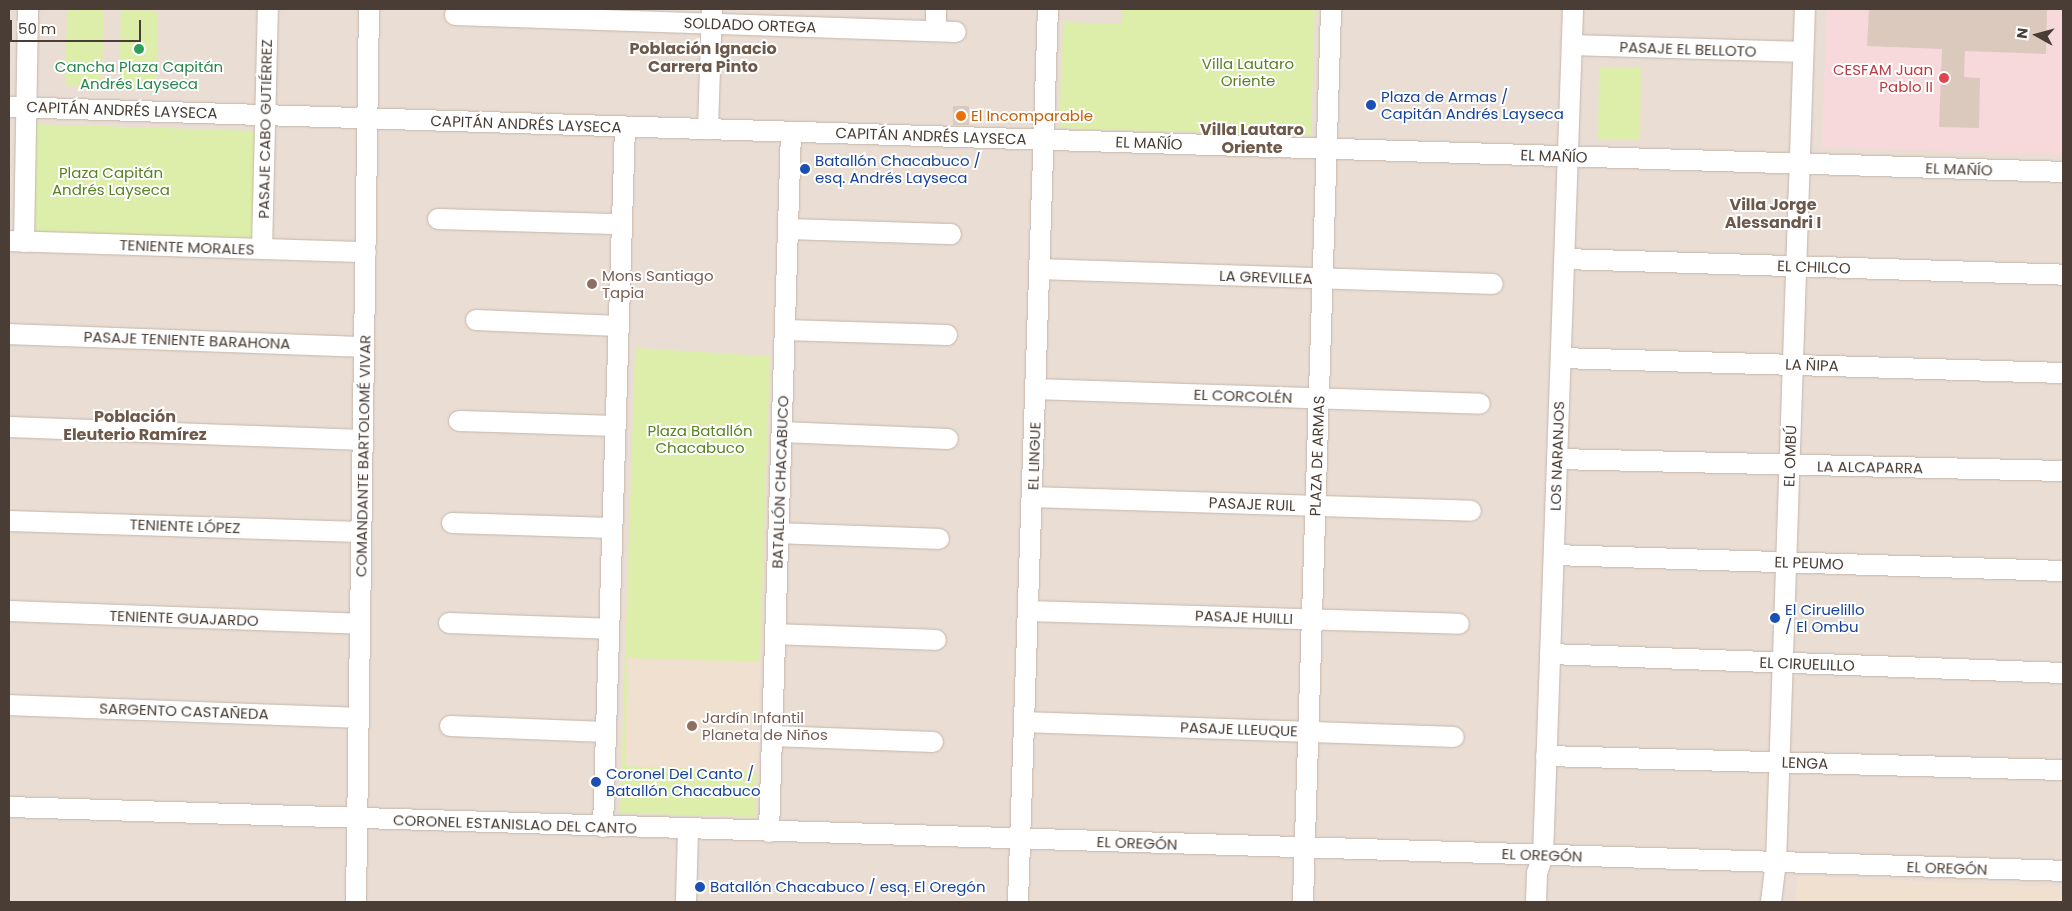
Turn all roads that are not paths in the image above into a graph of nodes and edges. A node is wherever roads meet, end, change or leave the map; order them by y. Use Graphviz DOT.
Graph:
graph roads {
  1 [pos="28,9"];
  2 [pos="268,9"];
  3 [pos="369,9"];
  4 [pos="936,9"];
  5 [pos="1048,9"];
  6 [pos="1331,9"];
  7 [pos="1573,9"];
  8 [pos="1805,9"];
  9 [pos="489,12"];
  10 [pos="454,15"];
  11 [pos="712,16"];
  12 [pos="936,31"];
  13 [pos="956,32"];
  14 [pos="1572,45"];
  15 [pos="1803,52"];
  16 [pos="18,107"];
  17 [pos="266,115"];
  18 [pos="368,118"];
  19 [pos="625,127"];
  20 [pos="708,129"];
  21 [pos="791,132"];
  22 [pos="1044,140"];
  23 [pos="1327,149"];
  24 [pos="1568,156"];
  25 [pos="1800,164"];
  26 [pos="2063,172"];
  27 [pos="438,219"];
  28 [pos="622,224"];
  29 [pos="788,229"];
  30 [pos="951,234"];
  31 [pos="16,241"];
  32 [pos="262,249"];
  33 [pos="366,252"];
  34 [pos="1565,259"];
  35 [pos="1796,267"];
  36 [pos="1040,269"];
  37 [pos="2063,275"];
  38 [pos="1322,278"];
  39 [pos="1493,284"];
  40 [pos="476,320"];
  41 [pos="619,326"];
  42 [pos="785,330"];
  43 [pos="9,334"];
  44 [pos="947,335"];
  45 [pos="364,347"];
  46 [pos="1561,358"];
  47 [pos="1793,365"];
  48 [pos="2063,373"];
  49 [pos="1036,388"];
  50 [pos="1319,398"];
  51 [pos="1480,404"];
  52 [pos="459,421"];
  53 [pos="615,426"];
  54 [pos="9,427"];
  55 [pos="782,432"];
  56 [pos="948,439"];
  57 [pos="363,440"];
  58 [pos="1557,459"];
  59 [pos="1789,465"];
  60 [pos="2063,472"];
  61 [pos="1032,497"];
  62 [pos="1315,506"];
  63 [pos="1472,511"];
  64 [pos="9,521"];
  65 [pos="452,523"];
  66 [pos="612,528"];
  67 [pos="361,532"];
  68 [pos="778,533"];
  69 [pos="939,539"];
  70 [pos="1554,555"];
  71 [pos="1786,563"];
  72 [pos="2063,571"];
  73 [pos="9,611"];
  74 [pos="1028,611"];
  75 [pos="1312,620"];
  76 [pos="360,624"];
  77 [pos="449,624"];
  78 [pos="1459,624"];
  79 [pos="609,630"];
  80 [pos="775,634"];
  81 [pos="936,640"];
  82 [pos="1550,654"];
  83 [pos="1783,663"];
  84 [pos="2063,673"];
  85 [pos="9,705"];
  86 [pos="358,718"];
  87 [pos="1024,722"];
  88 [pos="450,726"];
  89 [pos="606,732"];
  90 [pos="1308,732"];
  91 [pos="772,736"];
  92 [pos="1454,737"];
  93 [pos="933,742"];
  94 [pos="1546,756"];
  95 [pos="1779,762"];
  96 [pos="2063,770"];
  97 [pos="9,807"];
  98 [pos="357,818"];
  99 [pos="603,827"];
  100 [pos="688,830"];
  101 [pos="769,832"];
  102 [pos="1020,840"];
  103 [pos="1305,848"];
  104 [pos="1543,856"];
  105 [pos="1776,863"];
  106 [pos="2063,872"];
  107 [pos="356,902"];
  108 [pos="686,902"];
  109 [pos="1018,902"];
  110 [pos="1303,902"];
  111 [pos="1536,902"];
  112 [pos="1771,902"];
  1 -- 16 [label="street"];
  2 -- 17 [label="street, PASAJE CABO GUTIÉRREZ"];
  3 -- 18 [label="street, COMANDANTE BARTOLOMÉ VIVAR"];
  4 -- 12 [label="street"];
  5 -- 22 [label="street, EL LINGUE"];
  6 -- 23 [label="street, PLAZA DE ARMAS"];
  7 -- 14 [label="street, LOS NARANJOS"];
  8 -- 15 [label="street, EL OMBÚ"];
  9 -- 10 [label="street, SOLDADO ORTEGA"];
  9 -- 11 [label="street, SOLDADO ORTEGA"];
  11 -- 12 [label="street, SOLDADO ORTEGA"];
  11 -- 20 [label="street"];
  12 -- 13 [label="street, SOLDADO ORTEGA"];
  14 -- 15 [label="street, PASAJE EL BELLOTO"];
  14 -- 24 [label="street, LOS NARANJOS"];
  15 -- 25 [label="street, EL OMBÚ"];
  16 -- 17 [label="street, CAPITÁN ANDRÉS LAYSECA"];
  16 -- 31 [label="street"];
  17 -- 18 [label="street, CAPITÁN ANDRÉS LAYSECA"];
  17 -- 32 [label="street, PASAJE CABO GUTIÉRREZ"];
  18 -- 19 [label="street, CAPITÁN ANDRÉS LAYSECA"];
  18 -- 33 [label="street, COMANDANTE BARTOLOMÉ VIVAR"];
  19 -- 20 [label="street, CAPITÁN ANDRÉS LAYSECA"];
  19 -- 28 [label="street"];
  20 -- 21 [label="street, CAPITÁN ANDRÉS LAYSECA"];
  21 -- 22 [label="street, CAPITÁN ANDRÉS LAYSECA"];
  21 -- 29 [label="street, BATALLÓN CHACABUCO"];
  22 -- 23 [label="street, EL MAÑÍO"];
  22 -- 36 [label="street, EL LINGUE"];
  23 -- 24 [label="street, EL MAÑÍO"];
  23 -- 38 [label="street, PLAZA DE ARMAS"];
  24 -- 25 [label="street, EL MAÑÍO"];
  24 -- 34 [label="street, LOS NARANJOS"];
  25 -- 26 [label="street, EL MAÑÍO"];
  25 -- 35 [label="street, EL OMBÚ"];
  27 -- 28 [label="street"];
  28 -- 41 [label="street"];
  29 -- 30 [label="street"];
  29 -- 42 [label="street, BATALLÓN CHACABUCO"];
  31 -- 32 [label="street, TENIENTE MORALES"];
  32 -- 33 [label="street, TENIENTE MORALES"];
  33 -- 45 [label="street, COMANDANTE BARTOLOMÉ VIVAR"];
  34 -- 35 [label="street, EL CHILCO"];
  34 -- 46 [label="street, LOS NARANJOS"];
  35 -- 37 [label="street, EL CHILCO"];
  35 -- 47 [label="street, EL OMBÚ"];
  36 -- 38 [label="street, LA GREVILLEA"];
  36 -- 49 [label="street, EL LINGUE"];
  38 -- 39 [label="street, LA GREVILLEA"];
  38 -- 50 [label="street, PLAZA DE ARMAS"];
  40 -- 41 [label="street"];
  41 -- 53 [label="street"];
  42 -- 44 [label="street"];
  42 -- 55 [label="street, BATALLÓN CHACABUCO"];
  43 -- 45 [label="street, PASAJE TENIENTE BARAHONA"];
  45 -- 57 [label="street, COMANDANTE BARTOLOMÉ VIVAR"];
  46 -- 47 [label="street, LA ÑIPA"];
  46 -- 58 [label="street, LOS NARANJOS"];
  47 -- 48 [label="street, LA ÑIPA"];
  47 -- 59 [label="street, EL OMBÚ"];
  49 -- 50 [label="street, EL CORCOLÉN"];
  49 -- 61 [label="street, EL LINGUE"];
  50 -- 51 [label="street, EL CORCOLÉN"];
  50 -- 62 [label="street, PLAZA DE ARMAS"];
  52 -- 53 [label="street"];
  53 -- 66 [label="street"];
  54 -- 57 [label="street"];
  55 -- 56 [label="street"];
  55 -- 68 [label="street, BATALLÓN CHACABUCO"];
  57 -- 67 [label="street, COMANDANTE BARTOLOMÉ VIVAR"];
  58 -- 59 [label="street, LA ALCAPARRA"];
  58 -- 70 [label="street, LOS NARANJOS"];
  59 -- 60 [label="street, LA ALCAPARRA"];
  59 -- 71 [label="street, EL OMBÚ"];
  61 -- 62 [label="street, PASAJE RUIL"];
  61 -- 74 [label="street, EL LINGUE"];
  62 -- 63 [label="street, PASAJE RUIL"];
  62 -- 75 [label="street, PLAZA DE ARMAS"];
  64 -- 67 [label="street, TENIENTE LÓPEZ"];
  65 -- 66 [label="street"];
  66 -- 79 [label="street"];
  67 -- 76 [label="street, COMANDANTE BARTOLOMÉ VIVAR"];
  68 -- 69 [label="street"];
  68 -- 80 [label="street, BATALLÓN CHACABUCO"];
  70 -- 71 [label="street, EL PEUMO"];
  70 -- 82 [label="street, LOS NARANJOS"];
  71 -- 72 [label="street, EL PEUMO"];
  71 -- 83 [label="street, EL OMBÚ"];
  73 -- 76 [label="street, TENIENTE GUAJARDO"];
  74 -- 75 [label="street, PASAJE HUILLI"];
  74 -- 87 [label="street, EL LINGUE"];
  75 -- 78 [label="street, PASAJE HUILLI"];
  75 -- 90 [label="street, PLAZA DE ARMAS"];
  76 -- 86 [label="street, COMANDANTE BARTOLOMÉ VIVAR"];
  77 -- 79 [label="street"];
  79 -- 89 [label="street"];
  80 -- 81 [label="street"];
  80 -- 91 [label="street, BATALLÓN CHACABUCO"];
  82 -- 83 [label="street, EL CIRUELILLO"];
  82 -- 94 [label="street, LOS NARANJOS"];
  83 -- 84 [label="street, EL CIRUELILLO"];
  83 -- 95 [label="street, EL OMBÚ"];
  85 -- 86 [label="street, SARGENTO CASTAÑEDA"];
  86 -- 98 [label="street, COMANDANTE BARTOLOMÉ VIVAR"];
  87 -- 90 [label="street, PASAJE LLEUQUE"];
  87 -- 102 [label="street, EL LINGUE"];
  88 -- 89 [label="street"];
  89 -- 99 [label="street"];
  90 -- 92 [label="street, PASAJE LLEUQUE"];
  90 -- 103 [label="street, PLAZA DE ARMAS"];
  91 -- 93 [label="street"];
  91 -- 101 [label="street, BATALLÓN CHACABUCO"];
  94 -- 95 [label="street, LENGA"];
  94 -- 104 [label="street, LOS NARANJOS"];
  95 -- 96 [label="street, LENGA"];
  95 -- 105 [label="street, EL OMBÚ"];
  97 -- 98 [label="street, CORONEL ESTANISLAO DEL CANTO"];
  98 -- 99 [label="street, CORONEL ESTANISLAO DEL CANTO"];
  98 -- 107 [label="street, COMANDANTE BARTOLOMÉ VIVAR"];
  99 -- 100 [label="street, CORONEL ESTANISLAO DEL CANTO"];
  100 -- 101 [label="street, CORONEL ESTANISLAO DEL CANTO"];
  100 -- 108 [label="street"];
  101 -- 102 [label="street, CORONEL ESTANISLAO DEL CANTO"];
  102 -- 103 [label="street, EL OREGÓN"];
  102 -- 109 [label="street, EL LINGUE"];
  103 -- 104 [label="street, EL OREGÓN"];
  103 -- 110 [label="street, PLAZA DE ARMAS"];
  104 -- 105 [label="street, EL OREGÓN"];
  104 -- 111 [label="street, LOS NARANJOS"];
  105 -- 106 [label="street, EL OREGÓN"];
  105 -- 112 [label="street, EL OMBÚ"];
}
